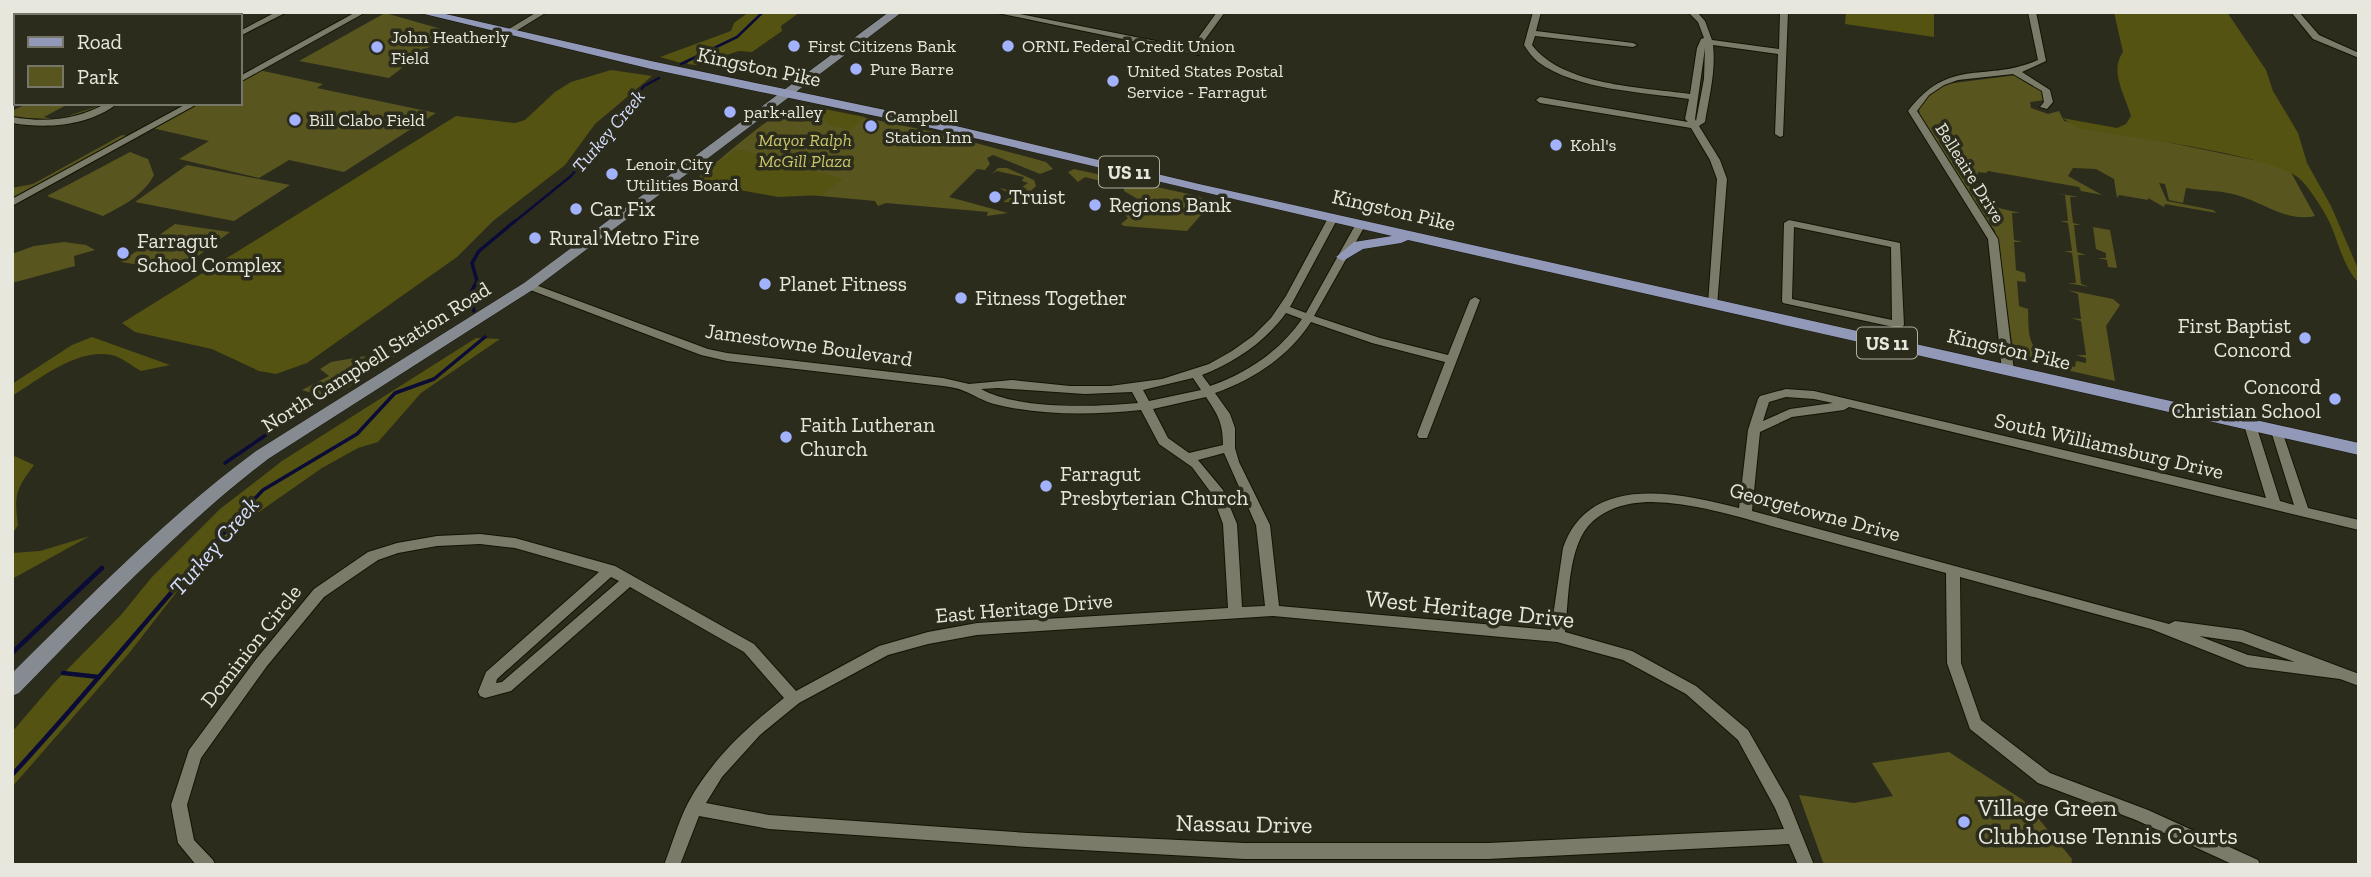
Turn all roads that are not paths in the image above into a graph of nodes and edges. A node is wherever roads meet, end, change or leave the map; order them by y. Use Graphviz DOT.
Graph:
graph roads {
  1 [pos="283,12"];
  2 [pos="362,12"];
  3 [pos="421,12"];
  4 [pos="544,12"];
  5 [pos="897,12"];
  6 [pos="997,12"];
  7 [pos="1221,12"];
  8 [pos="1537,12"];
  9 [pos="1692,12"];
  10 [pos="1784,12"];
  11 [pos="2032,12"];
  12 [pos="2295,12"];
  13 [pos="508,32"];
  14 [pos="242,33"];
  15 [pos="1530,33"];
  16 [pos="1707,40"];
  17 [pos="1633,45"];
  18 [pos="1781,50"];
  19 [pos="2359,56"];
  20 [pos="2015,71"];
  21 [pos="242,78"];
  22 [pos="788,94"];
  23 [pos="1694,97"];
  24 [pos="1540,100"];
  25 [pos="110,105"];
  26 [pos="191,105"];
  27 [pos="2044,107"];
  28 [pos="12,120"];
  29 [pos="1693,126"];
  30 [pos="1780,134"];
  31 [pos="12,203"];
  32 [pos="1332,218"];
  33 [pos="1361,224"];
  34 [pos="1415,237"];
  35 [pos="1343,257"];
  36 [pos="528,286"];
  37 [pos="1475,300"];
  38 [pos="1787,301"];
  39 [pos="1713,304"];
  40 [pos="1282,309"];
  41 [pos="1308,318"];
  42 [pos="1787,320"];
  43 [pos="1452,360"];
  44 [pos="2008,371"];
  45 [pos="1195,373"];
  46 [pos="968,388"];
  47 [pos="1136,388"];
  48 [pos="1209,391"];
  49 [pos="1849,405"];
  50 [pos="1144,407"];
  51 [pos="2250,425"];
  52 [pos="1754,430"];
  53 [pos="2277,431"];
  54 [pos="1423,435"];
  55 [pos="1229,448"];
  56 [pos="2359,449"];
  57 [pos="1187,458"];
  58 [pos="2274,504"];
  59 [pos="2302,511"];
  60 [pos="1745,514"];
  61 [pos="2359,525"];
  62 [pos="610,570"];
  63 [pos="1953,571"];
  64 [pos="629,579"];
  65 [pos="1273,611"];
  66 [pos="1235,612"];
  67 [pos="2154,624"];
  68 [pos="1557,636"];
  69 [pos="2338,674"];
  70 [pos="2359,680"];
  71 [pos="12,687"];
  72 [pos="794,699"];
  73 [pos="694,808"];
  74 [pos="1794,836"];
  75 [pos="207,865"];
  76 [pos="672,865"];
  77 [pos="1806,865"];
  78 [pos="2252,865"];
  1 -- 14 [label="street"];
  2 -- 21 [label="street"];
  3 -- 13 [label="main road, Kingston Pike / US 11"];
  4 -- 13 [label="street"];
  5 -- 22 [label="main road, North Campbell Station Road"];
  6 -- 7 [label="street"];
  8 -- 15 [label="street"];
  9 -- 16 [label="street"];
  10 -- 18 [label="street"];
  11 -- 20 [label="street, Belleaire Drive"];
  12 -- 19 [label="street"];
  13 -- 22 [label="main road, Kingston Pike / US 11"];
  15 -- 17 [label="street"];
  15 -- 23 [label="street"];
  16 -- 18 [label="street"];
  16 -- 23 [label="street"];
  16 -- 29 [label="street"];
  18 -- 30 [label="street"];
  20 -- 27 [label="street"];
  20 -- 44 [label="street, Belleaire Drive"];
  22 -- 32 [label="main road, Kingston Pike / US 11"];
  22 -- 36 [label="main road, North Campbell Station Road"];
  23 -- 29 [label="street"];
  24 -- 29 [label="street"];
  25 -- 28 [label="street"];
  26 -- 31 [label="street"];
  29 -- 39 [label="street"];
  32 -- 33 [label="main road, Kingston Pike / US 11"];
  32 -- 40 [label="street, Jamestowne Boulevard"];
  33 -- 34 [label="main road, Kingston Pike / US 11"];
  33 -- 35 [label="street, Jamestowne Boulevard"];
  34 -- 35 [label="main road"];
  34 -- 39 [label="main road, Kingston Pike / US 11"];
  35 -- 41 [label="street, Jamestowne Boulevard"];
  36 -- 46 [label="street, Jamestowne Boulevard"];
  36 -- 71 [label="main road, North Campbell Station Road"];
  37 -- 43 [label="street"];
  38 -- 38 [label="street"];
  38 -- 42 [label="street"];
  39 -- 42 [label="main road, Kingston Pike / US 11"];
  40 -- 41 [label="street"];
  40 -- 45 [label="street, Jamestowne Boulevard"];
  41 -- 43 [label="street"];
  41 -- 48 [label="street, Jamestowne Boulevard"];
  42 -- 44 [label="main road, Kingston Pike / US 11"];
  43 -- 54 [label="street"];
  44 -- 51 [label="main road, Kingston Pike / US 11"];
  45 -- 47 [label="street, Jamestowne Boulevard"];
  45 -- 48 [label="street"];
  46 -- 47 [label="street, Jamestowne Boulevard"];
  46 -- 50 [label="street, Jamestowne Boulevard"];
  47 -- 50 [label="street"];
  48 -- 50 [label="street, Jamestowne Boulevard"];
  48 -- 55 [label="street"];
  49 -- 52 [label="street, South Williamsburg Drive"];
  49 -- 52 [label="street, South Williamsburg Drive"];
  49 -- 58 [label="street, South Williamsburg Drive"];
  50 -- 57 [label="street"];
  51 -- 53 [label="main road, Kingston Pike / US 11"];
  51 -- 58 [label="street"];
  52 -- 60 [label="street, South Williamsburg Drive"];
  53 -- 56 [label="main road, Kingston Pike / US 11"];
  53 -- 59 [label="street"];
  55 -- 57 [label="street"];
  55 -- 65 [label="street"];
  57 -- 66 [label="street"];
  58 -- 59 [label="street, South Williamsburg Drive"];
  59 -- 61 [label="street, South Williamsburg Drive"];
  60 -- 63 [label="street, Georgetowne Drive"];
  60 -- 68 [label="street, Georgetowne Drive"];
  62 -- 64 [label="street, Dominion Circle"];
  62 -- 64 [label="street"];
  62 -- 75 [label="street, Dominion Circle"];
  63 -- 67 [label="street, Georgetowne Drive"];
  63 -- 78 [label="street"];
  64 -- 72 [label="street, Dominion Circle"];
  65 -- 66 [label="street, East Heritage Drive"];
  65 -- 68 [label="street, West Heritage Drive"];
  66 -- 72 [label="street, East Heritage Drive"];
  67 -- 69 [label="street, Georgetowne Drive"];
  67 -- 69 [label="street, Georgetowne Drive"];
  68 -- 74 [label="street, West Heritage Drive"];
  69 -- 70 [label="street, Georgetowne Drive"];
  72 -- 73 [label="street, East Heritage Drive"];
  73 -- 74 [label="street, Nassau Drive"];
  73 -- 76 [label="street, East Heritage Drive"];
  74 -- 77 [label="street, West Heritage Drive"];
}
